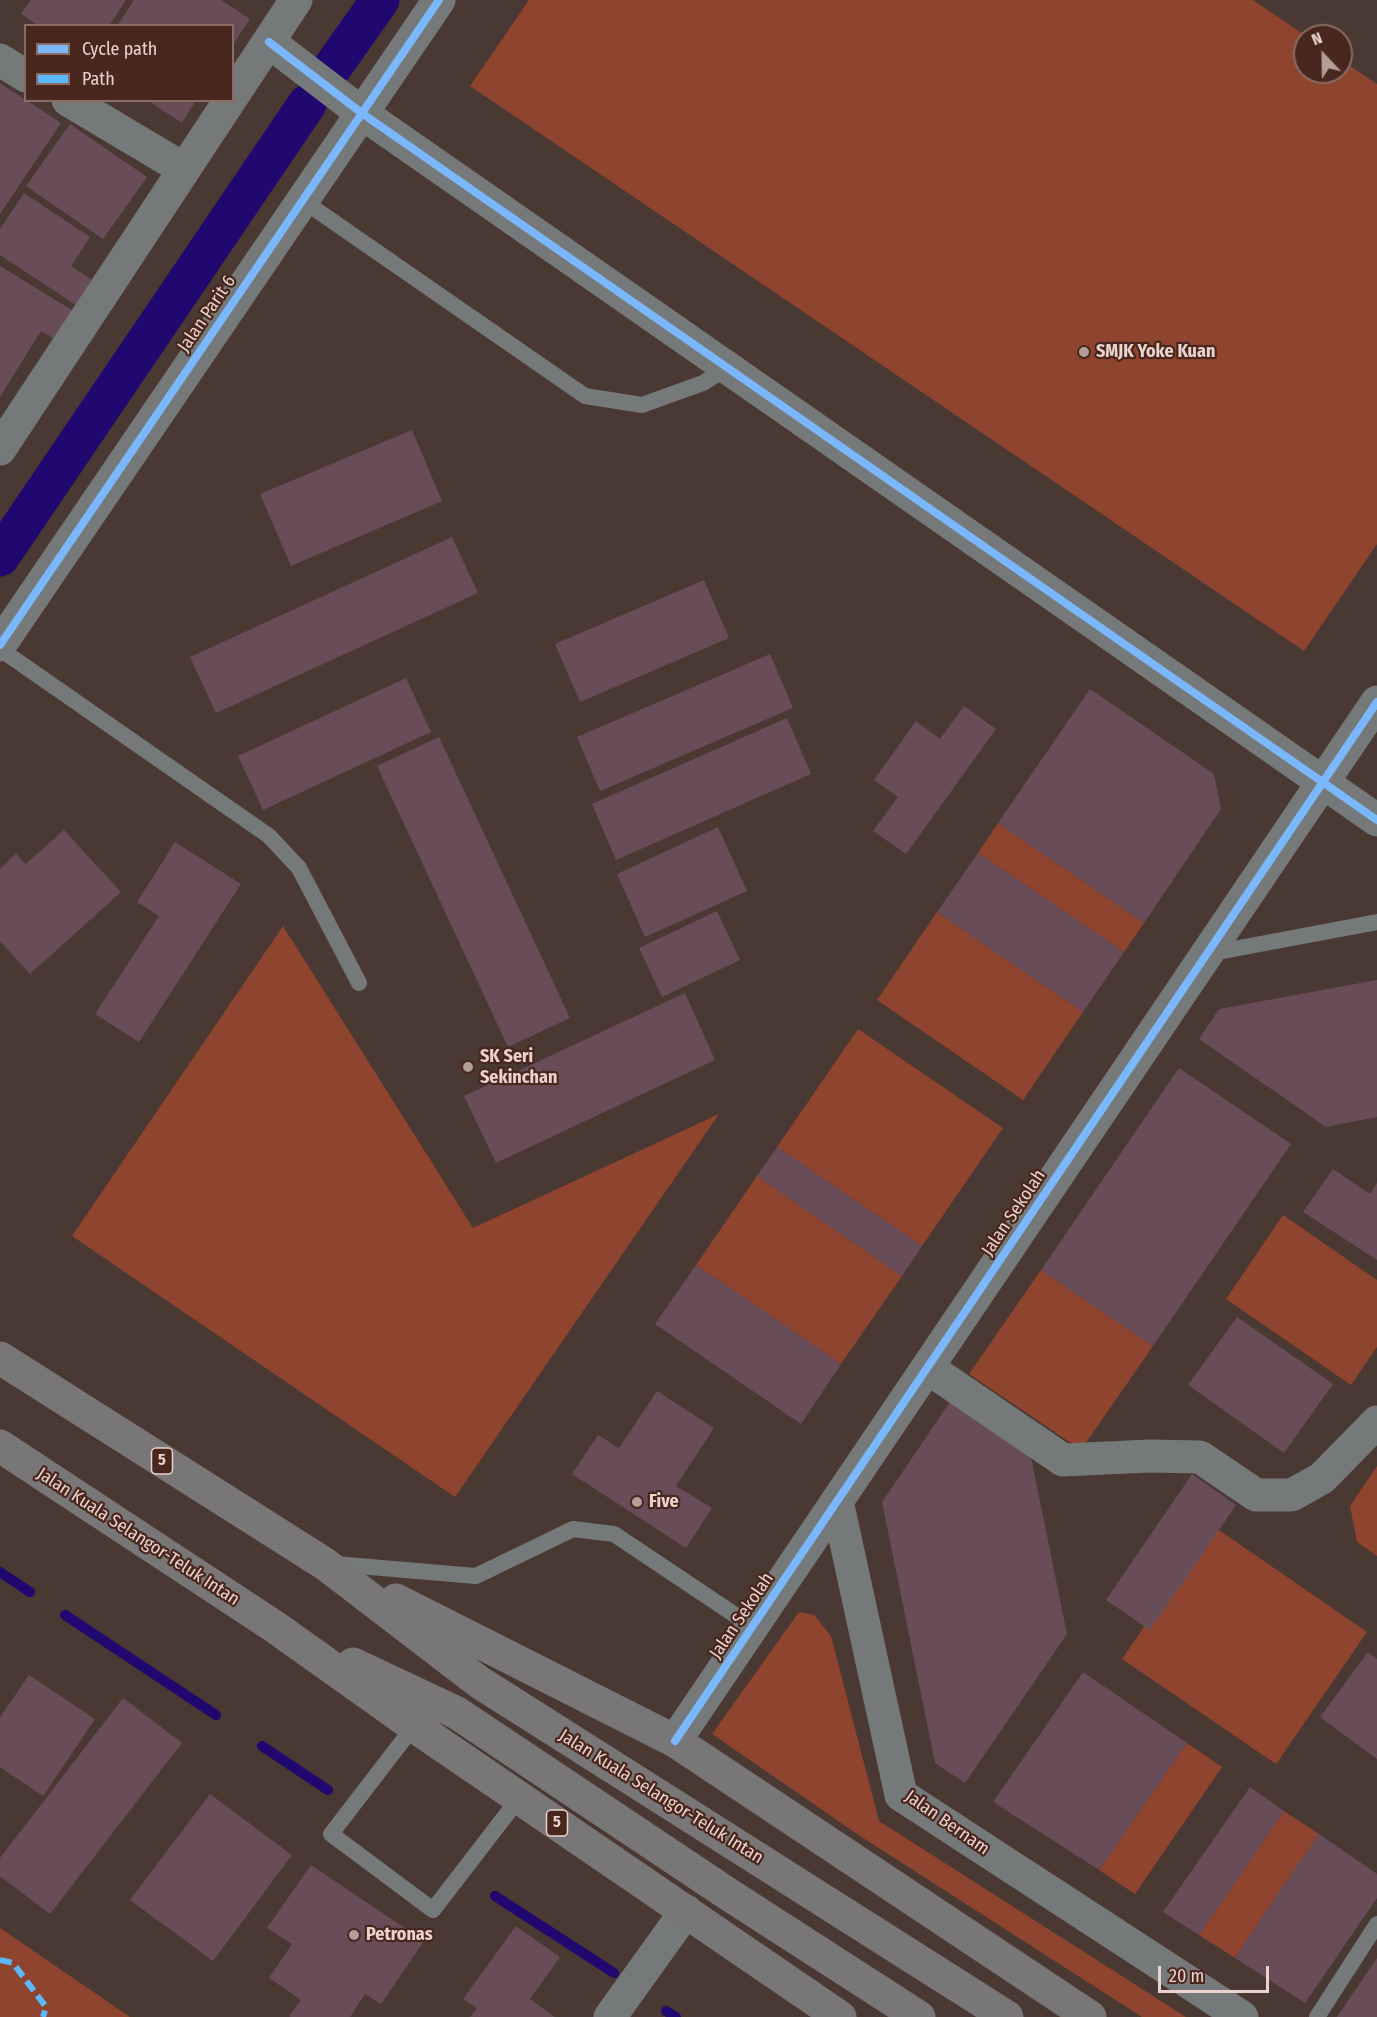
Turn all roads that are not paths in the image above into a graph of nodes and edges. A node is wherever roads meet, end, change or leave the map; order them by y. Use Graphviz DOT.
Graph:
graph roads {
  1 [pos="297,0"];
  2 [pos="439,0"];
  3 [pos="268,42"];
  4 [pos="0,60"];
  5 [pos="24,74"];
  6 [pos="234,94"];
  7 [pos="71,102"];
  8 [pos="229,102"];
  9 [pos="363,114"];
  10 [pos="184,169"];
  11 [pos="302,200"];
  12 [pos="727,368"];
  13 [pos="0,448"];
  14 [pos="0,647"];
  15 [pos="1377,702"];
  16 [pos="1323,783"];
  17 [pos="1377,819"];
  18 [pos="1377,922"];
  19 [pos="1207,954"];
  20 [pos="359,983"];
  21 [pos="0,1358"];
  22 [pos="928,1368"];
  23 [pos="1377,1422"];
  24 [pos="0,1446"];
  25 [pos="837,1502"];
  26 [pos="325,1564"];
  27 [pos="276,1627"];
  28 [pos="753,1627"];
  29 [pos="414,1726"];
  30 [pos="675,1741"];
  31 [pos="520,1797"];
  32 [pos="686,1911"];
  33 [pos="1377,1924"];
  34 [pos="609,2017"];
  35 [pos="840,2017"];
  36 [pos="919,2017"];
  37 [pos="1007,2017"];
  38 [pos="1090,2017"];
  39 [pos="1242,2017"];
  40 [pos="1317,2017"];
  1 -- 3 [label="street"];
  2 -- 9 [label="street, Jalan Parit 6"];
  3 -- 6 [label="street"];
  3 -- 9 [label="street"];
  4 -- 5 [label="street"];
  7 -- 10 [label="street"];
  8 -- 10 [label="street"];
  9 -- 11 [label="street, Jalan Parit 6"];
  9 -- 12 [label="street"];
  10 -- 13 [label="street"];
  11 -- 12 [label="lane"];
  11 -- 14 [label="street, Jalan Parit 6"];
  12 -- 16 [label="street"];
  14 -- 20 [label="lane"];
  15 -- 16 [label="street, Jalan Sekolah"];
  16 -- 17 [label="street"];
  16 -- 19 [label="street, Jalan Sekolah"];
  18 -- 19 [label="lane"];
  19 -- 22 [label="street, Jalan Sekolah"];
  21 -- 26 [label="highway, Jalan Kuala Selangor-Teluk Intan / 5"];
  22 -- 23 [label="street"];
  22 -- 25 [label="street, Jalan Sekolah"];
  24 -- 27 [label="highway, Jalan Kuala Selangor-Teluk Intan / 5"];
  25 -- 28 [label="street, Jalan Sekolah"];
  25 -- 39 [label="street, Jalan Bernam"];
  26 -- 28 [label="lane"];
  26 -- 30 [label="highway, Jalan Kuala Selangor-Teluk Intan / 5"];
  26 -- 37 [label="highway, Jalan Kuala Selangor-Teluk Intan / 5"];
  27 -- 29 [label="highway, Jalan Kuala Selangor-Teluk Intan / 5"];
  27 -- 36 [label="highway, Jalan Kuala Selangor-Teluk Intan / 5"];
  28 -- 30 [label="street, Jalan Sekolah"];
  29 -- 31 [label="highway, Jalan Kuala Selangor-Teluk Intan / 5"];
  29 -- 31 [label="lane"];
  30 -- 38 [label="highway, 5"];
  31 -- 32 [label="highway, Jalan Kuala Selangor-Teluk Intan / 5"];
  32 -- 34 [label="street"];
  32 -- 35 [label="highway, Jalan Kuala Selangor-Teluk Intan / 5"];
  33 -- 40 [label="lane"];
}
